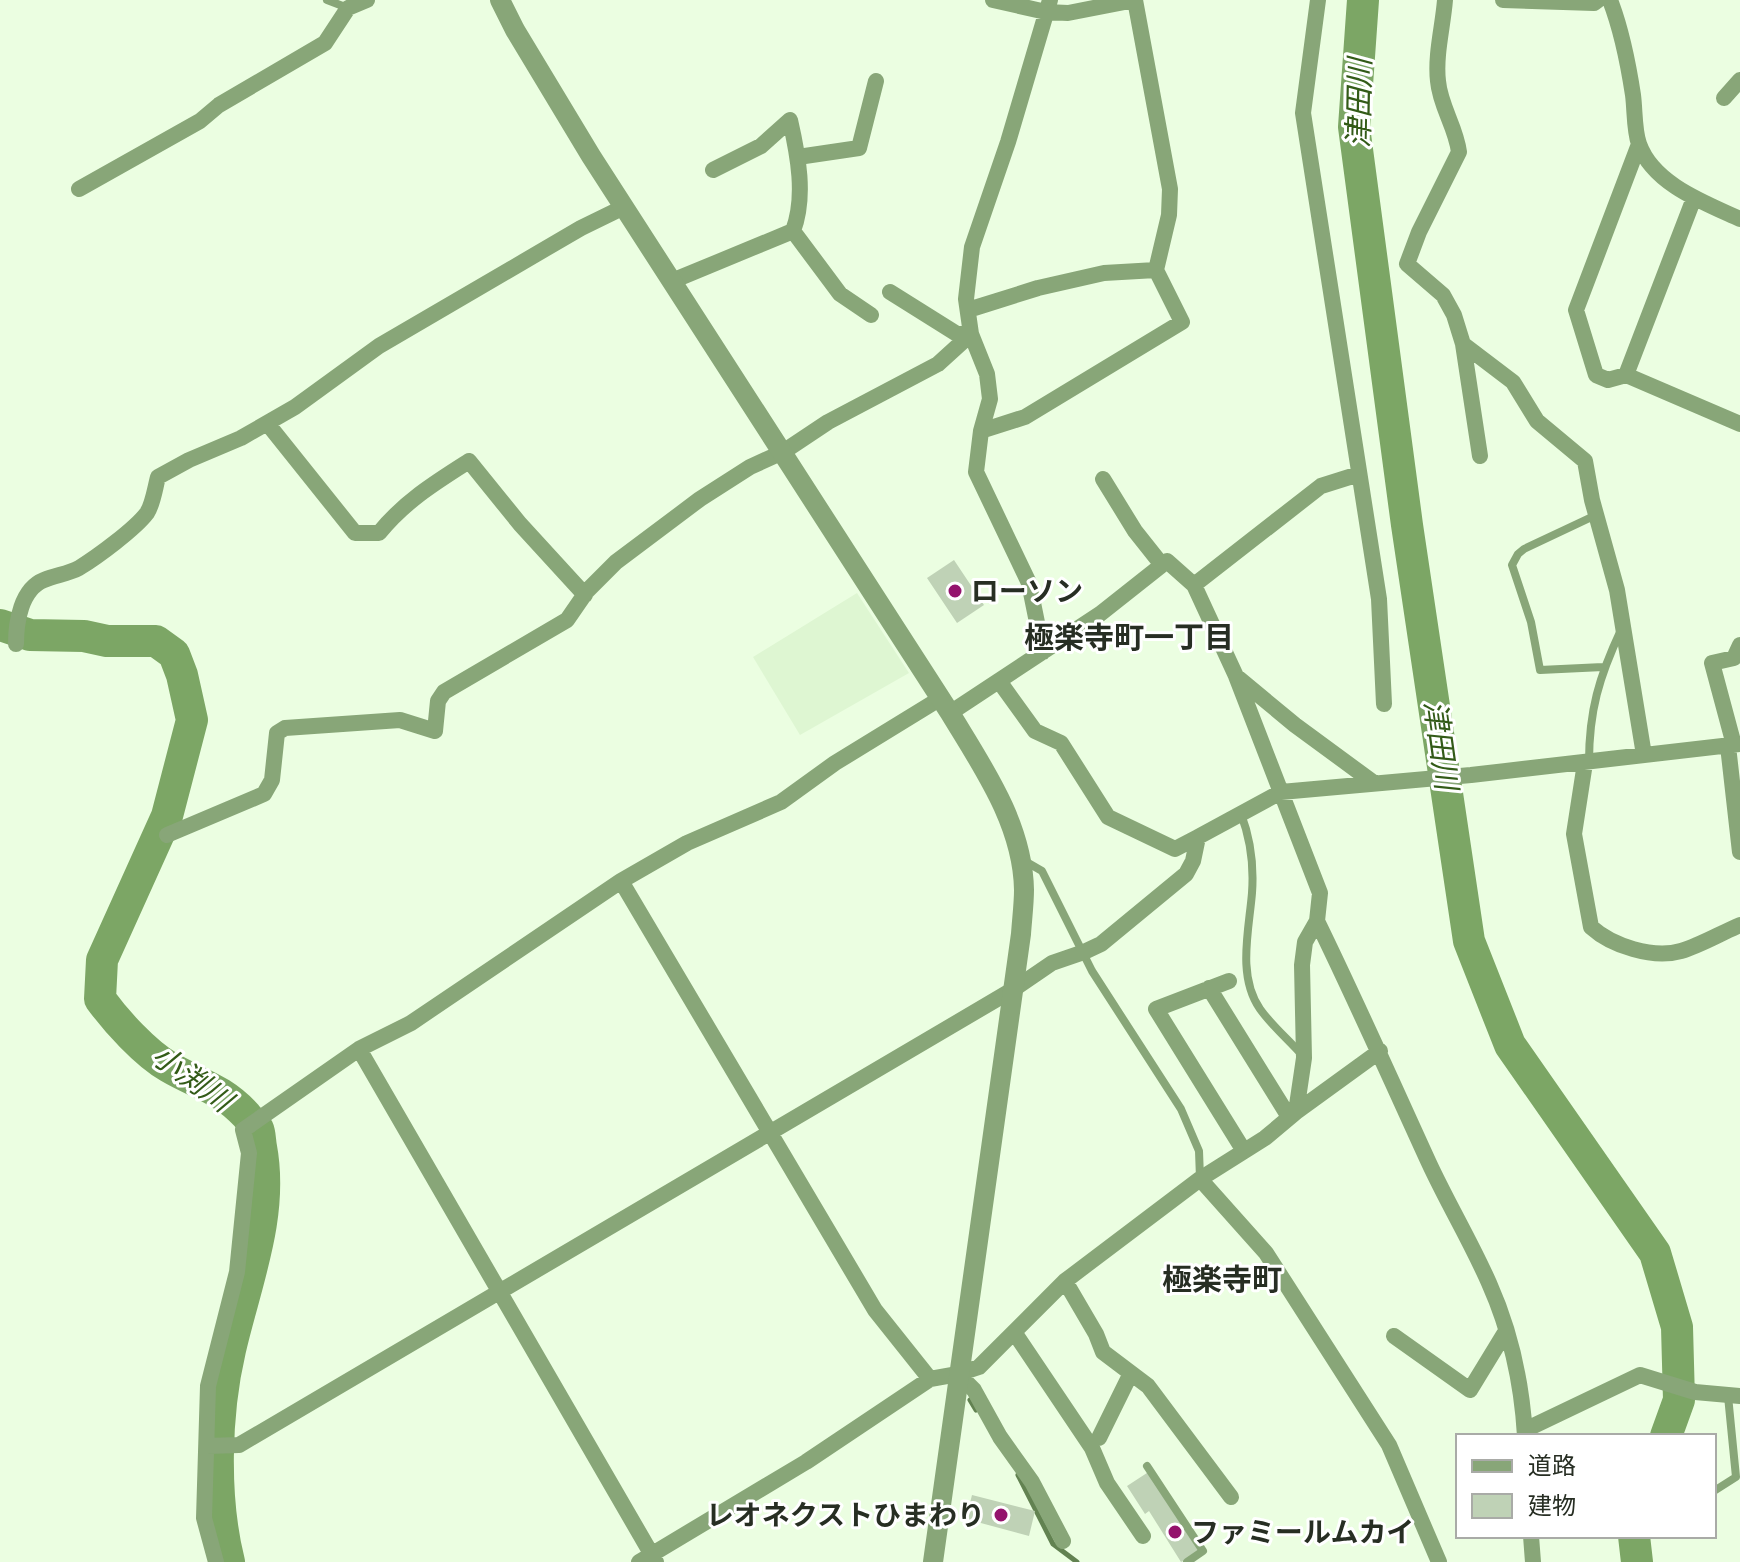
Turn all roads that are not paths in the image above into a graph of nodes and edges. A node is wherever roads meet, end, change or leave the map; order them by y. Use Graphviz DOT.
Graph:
graph roads {
  1 [pos="327,0"];
  2 [pos="367,0"];
  3 [pos="500,0"];
  4 [pos="993,0"];
  5 [pos="1318,0"];
  6 [pos="1445,0"];
  7 [pos="1503,0"];
  8 [pos="1598,0"];
  9 [pos="1610,0"];
  10 [pos="1048,6"];
  11 [pos="348,8"];
  12 [pos="1740,80"];
  13 [pos="876,81"];
  14 [pos="1724,98"];
  15 [pos="1639,144"];
  16 [pos="798,157"];
  17 [pos="713,170"];
  18 [pos="79,189"];
  19 [pos="1694,198"];
  20 [pos="624,207"];
  21 [pos="1740,219"];
  22 [pos="793,231"];
  23 [pos="1156,270"];
  24 [pos="672,281"];
  25 [pos="890,292"];
  26 [pos="968,310"];
  27 [pos="871,315"];
  28 [pos="971,334"];
  29 [pos="1463,344"];
  30 [pos="1626,375"];
  31 [pos="267,423"];
  32 [pos="1740,424"];
  33 [pos="981,431"];
  34 [pos="783,452"];
  35 [pos="1480,456"];
  36 [pos="1359,474"];
  37 [pos="1103,479"];
  38 [pos="1596,515"];
  39 [pos="1162,565"];
  40 [pos="1194,585"];
  41 [pos="585,595"];
  42 [pos="1623,625"];
  43 [pos="16,644"];
  44 [pos="1740,645"];
  45 [pos="1043,652"];
  46 [pos="1603,667"];
  47 [pos="1236,676"];
  48 [pos="999,681"];
  49 [pos="1384,704"];
  50 [pos="945,705"];
  51 [pos="1734,745"];
  52 [pos="1644,755"];
  53 [pos="1587,763"];
  54 [pos="1374,783"];
  55 [pos="1281,792"];
  56 [pos="1241,813"];
  57 [pos="167,835"];
  58 [pos="1198,837"];
  59 [pos="1740,852"];
  60 [pos="1018,857"];
  61 [pos="621,881"];
  62 [pos="1317,921"];
  63 [pos="1740,925"];
  64 [pos="1084,952"];
  65 [pos="1229,981"];
  66 [pos="1209,988"];
  67 [pos="1014,989"];
  68 [pos="359,1049"];
  69 [pos="1380,1051"];
  70 [pos="1304,1058"];
  71 [pos="1292,1115"];
  72 [pos="769,1132"];
  73 [pos="1244,1151"];
  74 [pos="1200,1179"];
  75 [pos="1065,1281"];
  76 [pos="498,1291"];
  77 [pos="1506,1331"];
  78 [pos="1014,1332"];
  79 [pos="1394,1336"];
  80 [pos="1131,1373"];
  81 [pos="958,1374"];
  82 [pos="930,1379"];
  83 [pos="1734,1396"];
  84 [pos="1525,1433"];
  85 [pos="1099,1438"];
  86 [pos="207,1446"];
  87 [pos="1147,1466"];
  88 [pos="1716,1490"];
  89 [pos="1231,1497"];
  90 [pos="1143,1536"];
  91 [pos="1531,1538"];
  92 [pos="1063,1541"];
  93 [pos="649,1559"];
  94 [pos="216,1562"];
  95 [pos="933,1562"];
  96 [pos="1187,1562"];
  97 [pos="1439,1562"];
  98 [pos="1533,1562"];
  1 -- 11 [label="lane"];
  2 -- 11 [label="street"];
  3 -- 20 [label="street"];
  4 -- 10 [label="street"];
  5 -- 36 [label="street"];
  6 -- 29 [label="street"];
  7 -- 8 [label="street"];
  9 -- 15 [label="street"];
  10 -- 23 [label="street"];
  10 -- 26 [label="street"];
  11 -- 18 [label="street"];
  12 -- 14 [label="street"];
  13 -- 16 [label="street"];
  15 -- 19 [label="street"];
  15 -- 30 [label="street"];
  16 -- 17 [label="street"];
  16 -- 22 [label="street"];
  19 -- 21 [label="street"];
  19 -- 30 [label="street"];
  20 -- 24 [label="street"];
  20 -- 31 [label="street"];
  22 -- 24 [label="street"];
  22 -- 27 [label="street"];
  23 -- 26 [label="street"];
  23 -- 33 [label="street"];
  24 -- 34 [label="street"];
  25 -- 28 [label="street"];
  26 -- 28 [label="street"];
  28 -- 33 [label="street"];
  28 -- 34 [label="street"];
  29 -- 35 [label="street"];
  29 -- 38 [label="street"];
  30 -- 32 [label="street"];
  31 -- 41 [label="street"];
  31 -- 43 [label="street"];
  33 -- 45 [label="street"];
  34 -- 41 [label="street"];
  34 -- 50 [label="street"];
  36 -- 40 [label="street"];
  36 -- 49 [label="street"];
  37 -- 39 [label="street"];
  38 -- 42 [label="street"];
  38 -- 46 [label="lane"];
  39 -- 40 [label="street"];
  39 -- 45 [label="street"];
  40 -- 47 [label="street"];
  41 -- 57 [label="street"];
  42 -- 46 [label="lane"];
  42 -- 52 [label="street"];
  44 -- 51 [label="street"];
  45 -- 48 [label="street"];
  46 -- 53 [label="lane"];
  47 -- 54 [label="street"];
  47 -- 55 [label="street"];
  48 -- 50 [label="street"];
  48 -- 58 [label="street"];
  50 -- 60 [label="street"];
  50 -- 61 [label="street"];
  51 -- 52 [label="street"];
  51 -- 59 [label="street"];
  52 -- 53 [label="street"];
  53 -- 54 [label="street"];
  53 -- 63 [label="street"];
  54 -- 55 [label="street"];
  55 -- 56 [label="street"];
  55 -- 62 [label="street"];
  56 -- 58 [label="street"];
  56 -- 70 [label="lane"];
  58 -- 64 [label="street"];
  60 -- 64 [label="lane"];
  60 -- 67 [label="street"];
  61 -- 68 [label="street"];
  61 -- 72 [label="street"];
  62 -- 69 [label="street"];
  62 -- 70 [label="street"];
  64 -- 67 [label="street"];
  64 -- 74 [label="lane"];
  65 -- 66 [label="street"];
  66 -- 71 [label="street"];
  66 -- 73 [label="street"];
  67 -- 72 [label="street"];
  67 -- 81 [label="street"];
  68 -- 76 [label="street"];
  68 -- 86 [label="street"];
  69 -- 71 [label="street"];
  69 -- 77 [label="street"];
  70 -- 71 [label="street"];
  71 -- 73 [label="street"];
  72 -- 76 [label="street"];
  72 -- 82 [label="street"];
  73 -- 74 [label="street"];
  74 -- 75 [label="street"];
  74 -- 97 [label="street"];
  75 -- 78 [label="street"];
  75 -- 80 [label="street"];
  76 -- 86 [label="street"];
  76 -- 93 [label="street"];
  77 -- 79 [label="street"];
  77 -- 84 [label="street"];
  78 -- 81 [label="street"];
  78 -- 90 [label="street"];
  80 -- 85 [label="street"];
  80 -- 89 [label="street"];
  81 -- 82 [label="street"];
  81 -- 92 [label="street"];
  81 -- 95 [label="street"];
  82 -- 93 [label="street"];
  83 -- 84 [label="street"];
  83 -- 88 [label="lane"];
  86 -- 94 [label="street"];
  87 -- 96 [label="lane"];
  91 -- 98 [label="street"];
}
